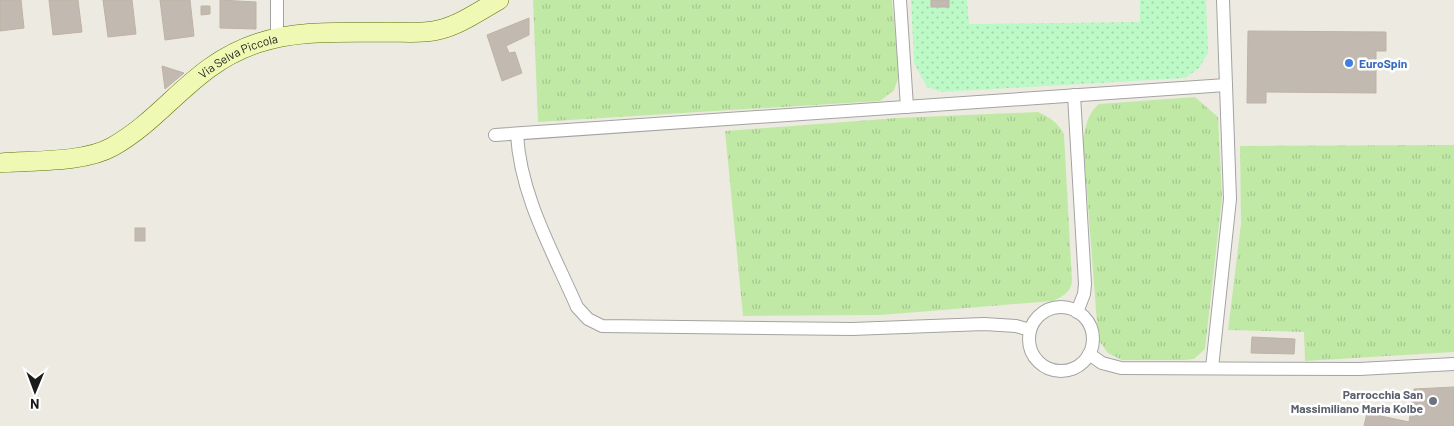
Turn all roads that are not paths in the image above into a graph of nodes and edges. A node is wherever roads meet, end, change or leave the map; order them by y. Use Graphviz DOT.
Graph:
graph roads {
  1 [pos="277,0"];
  2 [pos="499,0"];
  3 [pos="900,0"];
  4 [pos="1224,0"];
  5 [pos="277,38"];
  6 [pos="1226,85"];
  7 [pos="1074,95"];
  8 [pos="907,107"];
  9 [pos="517,134"];
  10 [pos="495,135"];
  11 [pos="0,163"];
  12 [pos="1077,312"];
  13 [pos="1030,330"];
  14 [pos="1089,354"];
  15 [pos="1454,364"];
  16 [pos="1212,368"];
  1 -- 5 [label="street"];
  2 -- 5 [label="street, Via Selva Piccola"];
  3 -- 8 [label="street"];
  4 -- 6 [label="street"];
  5 -- 11 [label="street, Via Selva Piccola"];
  6 -- 7 [label="street"];
  6 -- 16 [label="street"];
  7 -- 8 [label="street"];
  7 -- 12 [label="street"];
  8 -- 9 [label="street"];
  9 -- 10 [label="street"];
  9 -- 13 [label="street"];
  12 -- 13 [label="street"];
  12 -- 14 [label="street"];
  13 -- 14 [label="street"];
  14 -- 16 [label="street"];
  15 -- 16 [label="street"];
}
